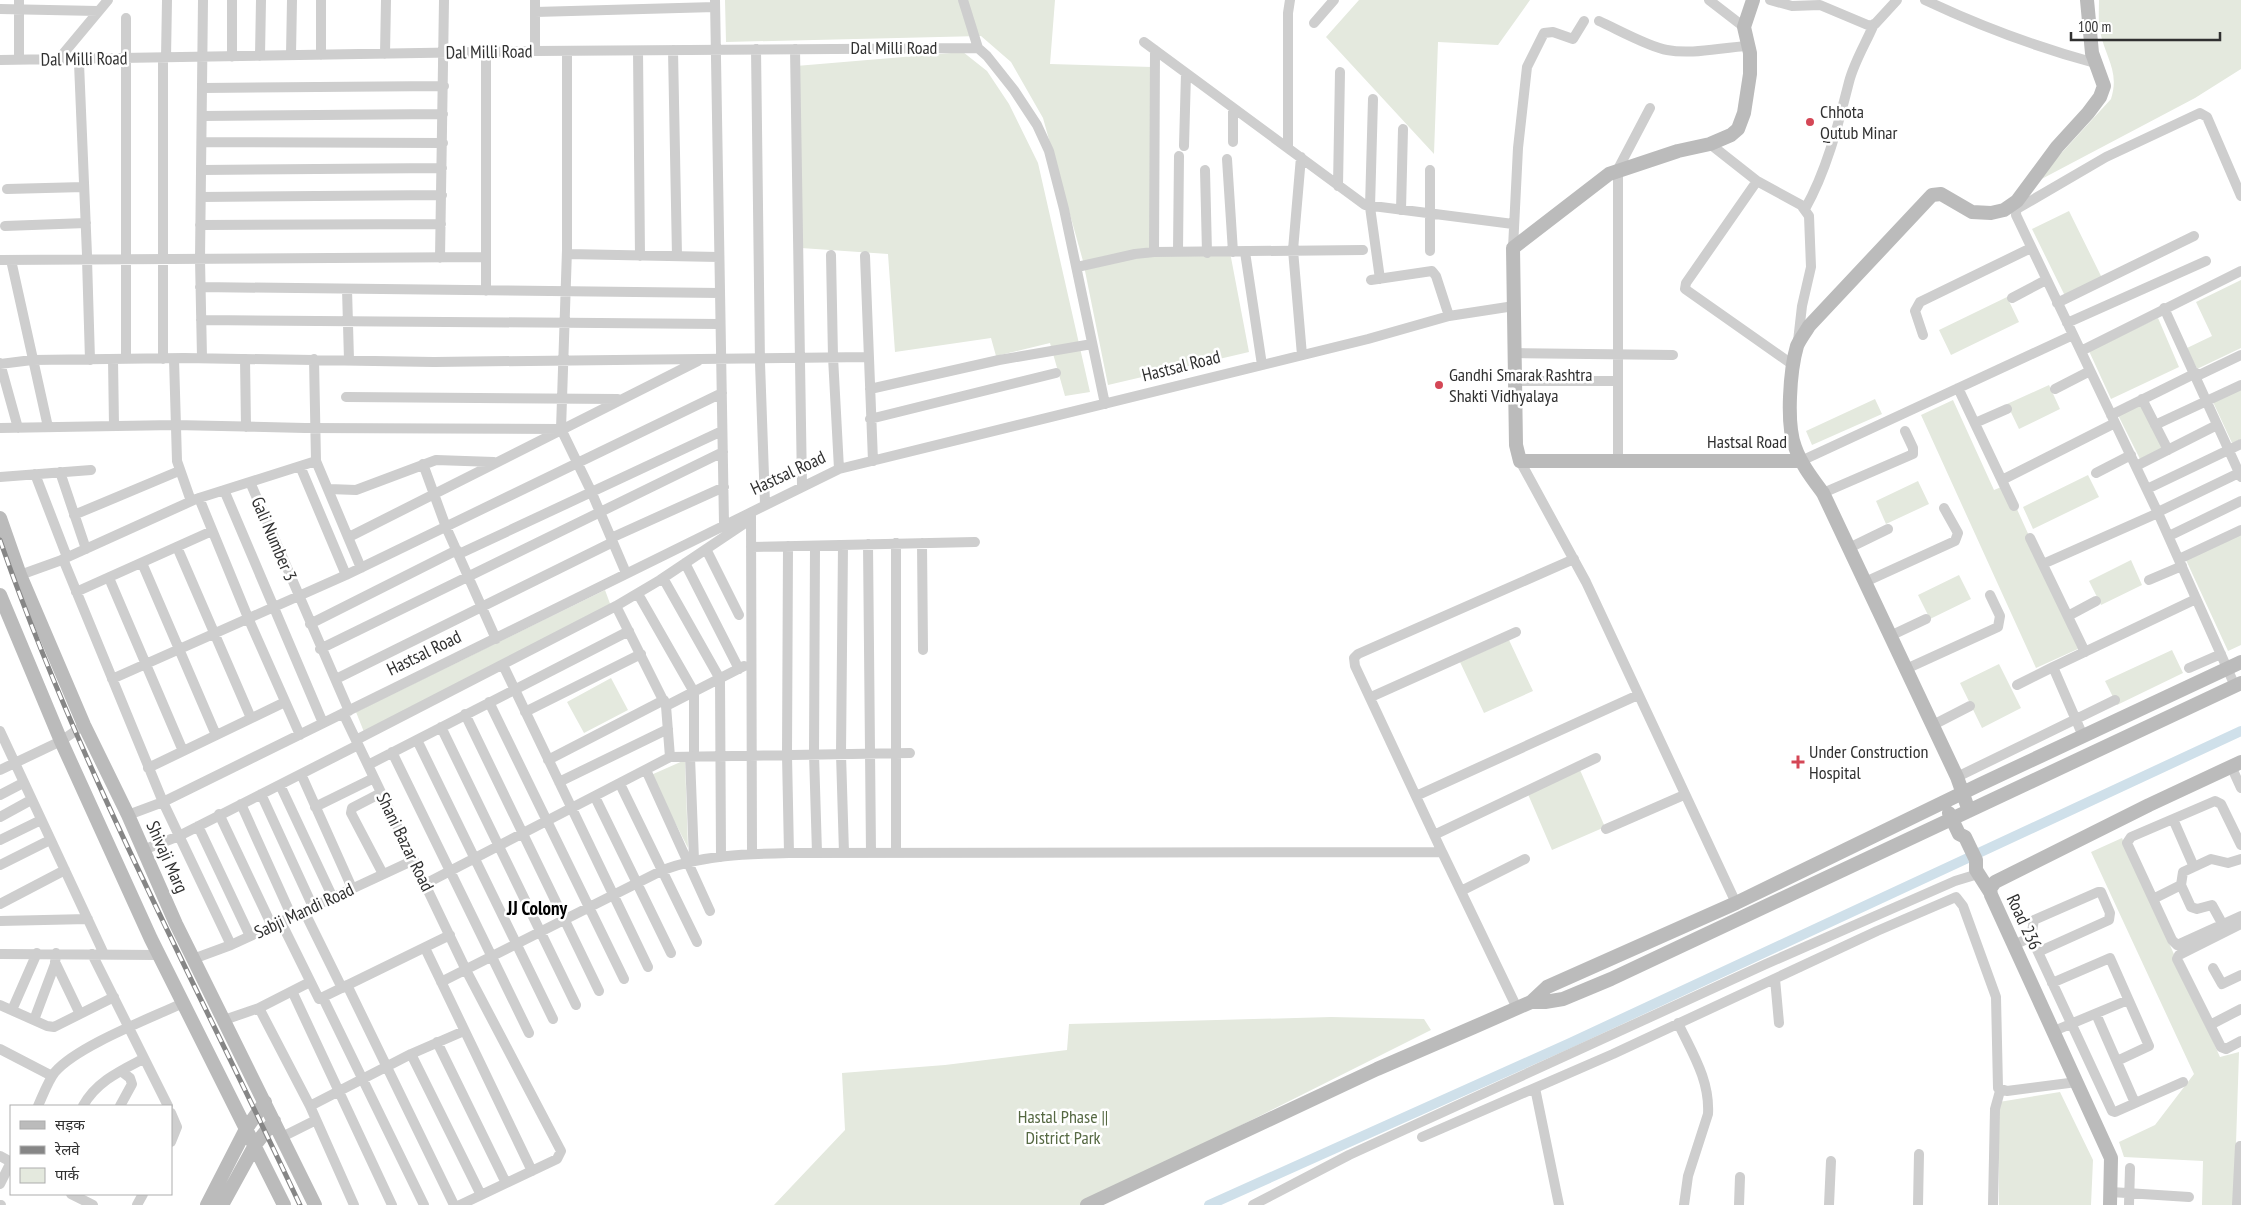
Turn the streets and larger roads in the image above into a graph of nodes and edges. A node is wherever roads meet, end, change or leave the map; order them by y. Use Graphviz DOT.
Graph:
graph roads {
  1 [pos="108,0"];
  2 [pos="167,0"];
  3 [pos="203,0"];
  4 [pos="232,0"];
  5 [pos="261,0"];
  6 [pos="292,0"];
  7 [pos="321,0"];
  8 [pos="386,0"];
  9 [pos="444,0"];
  10 [pos="535,0"];
  11 [pos="963,0"];
  12 [pos="1290,0"];
  13 [pos="1334,0"];
  14 [pos="1709,0"];
  15 [pos="1753,0"];
  16 [pos="1770,0"];
  17 [pos="1897,0"];
  18 [pos="1925,0"];
  19 [pos="2087,0"];
  20 [pos="1816,2"];
  21 [pos="715,4"];
  22 [pos="19,5"];
  23 [pos="0,9"];
  24 [pos="98,11"];
  25 [pos="535,12"];
  26 [pos="126,18"];
  27 [pos="1584,21"];
  28 [pos="1599,21"];
  29 [pos="1314,23"];
  30 [pos="1874,24"];
  31 [pos="1744,27"];
  32 [pos="1144,42"];
  33 [pos="1748,46"];
  34 [pos="978,48"];
  35 [pos="756,49"];
  36 [pos="795,49"];
  37 [pos="673,50"];
  38 [pos="715,50"];
  39 [pos="1155,50"];
  40 [pos="535,51"];
  41 [pos="566,51"];
  42 [pos="638,51"];
  43 [pos="486,52"];
  44 [pos="444,53"];
  45 [pos="385,54"];
  46 [pos="321,55"];
  47 [pos="232,56"];
  48 [pos="260,56"];
  49 [pos="291,56"];
  50 [pos="204,57"];
  51 [pos="165,58"];
  52 [pos="125,59"];
  53 [pos="0,60"];
  54 [pos="19,60"];
  55 [pos="58,60"];
  56 [pos="79,63"];
  57 [pos="2095,63"];
  58 [pos="1340,72"];
  59 [pos="1186,73"];
  60 [pos="444,86"];
  61 [pos="203,88"];
  62 [pos="1373,99"];
  63 [pos="1650,108"];
  64 [pos="1233,109"];
  65 [pos="443,114"];
  66 [pos="203,116"];
  67 [pos="1403,129"];
  68 [pos="202,142"];
  69 [pos="1233,142"];
  70 [pos="443,143"];
  71 [pos="1710,144"];
  72 [pos="1184,146"];
  73 [pos="1288,148"];
  74 [pos="1179,156"];
  75 [pos="1301,157"];
  76 [pos="1227,159"];
  77 [pos="442,168"];
  78 [pos="202,170"];
  79 [pos="1206,170"];
  80 [pos="1430,170"];
  81 [pos="1618,170"];
  82 [pos="1756,181"];
  83 [pos="1338,186"];
  84 [pos="84,187"];
  85 [pos="7,189"];
  86 [pos="442,195"];
  87 [pos="2241,196"];
  88 [pos="201,197"];
  89 [pos="2016,205"];
  90 [pos="1370,207"];
  91 [pos="1805,209"];
  92 [pos="1402,210"];
  93 [pos="1430,215"];
  94 [pos="86,223"];
  95 [pos="441,224"];
  96 [pos="1513,224"];
  97 [pos="200,225"];
  98 [pos="6,226"];
  99 [pos="2194,236"];
  100 [pos="1513,248"];
  101 [pos="2031,248"];
  102 [pos="1293,250"];
  103 [pos="1363,250"];
  104 [pos="1178,251"];
  105 [pos="1430,251"];
  106 [pos="1154,252"];
  107 [pos="1206,252"];
  108 [pos="1233,252"];
  109 [pos="1245,252"];
  110 [pos="567,254"];
  111 [pos="831,255"];
  112 [pos="640,256"];
  113 [pos="677,256"];
  114 [pos="866,256"];
  115 [pos="87,257"];
  116 [pos="486,257"];
  117 [pos="719,257"];
  118 [pos="440,258"];
  119 [pos="200,259"];
  120 [pos="0,260"];
  121 [pos="11,260"];
  122 [pos="165,260"];
  123 [pos="126,261"];
  124 [pos="2206,261"];
  125 [pos="1077,267"];
  126 [pos="2241,270"];
  127 [pos="2046,280"];
  128 [pos="200,287"];
  129 [pos="347,289"];
  130 [pos="486,291"];
  131 [pos="566,292"];
  132 [pos="720,293"];
  133 [pos="2012,298"];
  134 [pos="2057,303"];
  135 [pos="1514,306"];
  136 [pos="2164,308"];
  137 [pos="1450,316"];
  138 [pos="201,320"];
  139 [pos="348,321"];
  140 [pos="564,323"];
  141 [pos="2067,323"];
  142 [pos="720,324"];
  143 [pos="1923,335"];
  144 [pos="2073,335"];
  145 [pos="1092,344"];
  146 [pos="1798,345"];
  147 [pos="2081,351"];
  148 [pos="1514,353"];
  149 [pos="1302,355"];
  150 [pos="1617,355"];
  151 [pos="1672,355"];
  152 [pos="2241,355"];
  153 [pos="833,357"];
  154 [pos="868,357"];
  155 [pos="174,358"];
  156 [pos="202,358"];
  157 [pos="760,358"];
  158 [pos="799,358"];
  159 [pos="113,359"];
  160 [pos="126,359"];
  161 [pos="163,359"];
  162 [pos="245,359"];
  163 [pos="314,359"];
  164 [pos="701,359"];
  165 [pos="721,359"];
  166 [pos="32,360"];
  167 [pos="90,360"];
  168 [pos="349,360"];
  169 [pos="562,361"];
  170 [pos="0,364"];
  171 [pos="1262,365"];
  172 [pos="1793,365"];
  173 [pos="2090,371"];
  174 [pos="1056,374"];
  175 [pos="2196,374"];
  176 [pos="1514,381"];
  177 [pos="1618,382"];
  178 [pos="2241,385"];
  179 [pos="1958,388"];
  180 [pos="870,389"];
  181 [pos="2055,389"];
  182 [pos="722,393"];
  183 [pos="346,397"];
  184 [pos="561,397"];
  185 [pos="622,399"];
  186 [pos="2142,399"];
  187 [pos="2207,400"];
  188 [pos="1105,404"];
  189 [pos="2007,409"];
  190 [pos="870,419"];
  191 [pos="2113,419"];
  192 [pos="1975,423"];
  193 [pos="175,425"];
  194 [pos="2155,425"];
  195 [pos="2216,425"];
  196 [pos="114,426"];
  197 [pos="48,427"];
  198 [pos="246,427"];
  199 [pos="0,428"];
  200 [pos="18,428"];
  201 [pos="315,428"];
  202 [pos="560,429"];
  203 [pos="722,431"];
  204 [pos="1905,431"];
  205 [pos="2241,444"];
  206 [pos="2168,450"];
  207 [pos="2228,450"];
  208 [pos="723,452"];
  209 [pos="2131,455"];
  210 [pos="316,460"];
  211 [pos="1618,460"];
  212 [pos="872,461"];
  213 [pos="1520,461"];
  214 [pos="1801,461"];
  215 [pos="495,462"];
  216 [pos="578,462"];
  217 [pos="422,464"];
  218 [pos="300,466"];
  219 [pos="2136,466"];
  220 [pos="91,470"];
  221 [pos="839,470"];
  222 [pos="179,471"];
  223 [pos="60,472"];
  224 [pos="2096,473"];
  225 [pos="35,474"];
  226 [pos="2240,474"];
  227 [pos="0,477"];
  228 [pos="2002,480"];
  229 [pos="250,482"];
  230 [pos="724,486"];
  231 [pos="802,486"];
  232 [pos="2147,489"];
  233 [pos="224,490"];
  234 [pos="329,490"];
  235 [pos="591,492"];
  236 [pos="1823,493"];
  237 [pos="433,494"];
  238 [pos="195,500"];
  239 [pos="2241,501"];
  240 [pos="765,504"];
  241 [pos="2014,506"];
  242 [pos="1944,508"];
  243 [pos="600,512"];
  244 [pos="2158,512"];
  245 [pos="74,515"];
  246 [pos="751,515"];
  247 [pos="0,518"];
  248 [pos="724,524"];
  249 [pos="446,527"];
  250 [pos="1888,529"];
  251 [pos="2241,530"];
  252 [pos="212,531"];
  253 [pos="2169,536"];
  254 [pos="349,537"];
  255 [pos="2030,538"];
  256 [pos="612,540"];
  257 [pos="976,542"];
  258 [pos="922,543"];
  259 [pos="868,544"];
  260 [pos="896,544"];
  261 [pos="843,545"];
  262 [pos="788,546"];
  263 [pos="815,546"];
  264 [pos="177,547"];
  265 [pos="751,547"];
  266 [pos="1849,548"];
  267 [pos="86,549"];
  268 [pos="706,549"];
  269 [pos="458,552"];
  270 [pos="65,558"];
  271 [pos="1574,559"];
  272 [pos="2180,562"];
  273 [pos="142,563"];
  274 [pos="685,563"];
  275 [pos="2042,564"];
  276 [pos="361,568"];
  277 [pos="626,573"];
  278 [pos="20,575"];
  279 [pos="346,575"];
  280 [pos="468,577"];
  281 [pos="108,578"];
  282 [pos="663,578"];
  283 [pos="2149,580"];
  284 [pos="1865,582"];
  285 [pos="76,592"];
  286 [pos="638,594"];
  287 [pos="0,595"];
  288 [pos="1990,595"];
  289 [pos="298,597"];
  290 [pos="2196,599"];
  291 [pos="2096,601"];
  292 [pos="616,606"];
  293 [pos="482,607"];
  294 [pos="274,608"];
  295 [pos="739,615"];
  296 [pos="2068,616"];
  297 [pos="1926,619"];
  298 [pos="249,620"];
  299 [pos="310,624"];
  300 [pos="629,631"];
  301 [pos="1516,632"];
  302 [pos="214,635"];
  303 [pos="1890,636"];
  304 [pos="496,639"];
  305 [pos="320,649"];
  306 [pos="179,650"];
  307 [pos="923,650"];
  308 [pos="2085,652"];
  309 [pos="641,654"];
  310 [pos="2220,654"];
  311 [pos="751,662"];
  312 [pos="2241,662"];
  313 [pos="145,665"];
  314 [pos="503,665"];
  315 [pos="2053,667"];
  316 [pos="2189,668"];
  317 [pos="2227,668"];
  318 [pos="739,669"];
  319 [pos="1906,669"];
  320 [pos="112,679"];
  321 [pos="336,679"];
  322 [pos="720,679"];
  323 [pos="2017,685"];
  324 [pos="2238,685"];
  325 [pos="514,689"];
  326 [pos="694,692"];
  327 [pos="1638,695"];
  328 [pos="1371,697"];
  329 [pos="2115,700"];
  330 [pos="285,702"];
  331 [pos="489,702"];
  332 [pos="665,703"];
  333 [pos="1970,706"];
  334 [pos="346,712"];
  335 [pos="525,712"];
  336 [pos="465,714"];
  337 [pos="251,718"];
  338 [pos="2075,720"];
  339 [pos="323,723"];
  340 [pos="1932,725"];
  341 [pos="84,726"];
  342 [pos="441,727"];
  343 [pos="668,728"];
  344 [pos="0,731"];
  345 [pos="216,735"];
  346 [pos="300,735"];
  347 [pos="2083,736"];
  348 [pos="417,740"];
  349 [pos="61,741"];
  350 [pos="357,743"];
  351 [pos="184,751"];
  352 [pos="392,752"];
  353 [pos="896,753"];
  354 [pos="910,753"];
  355 [pos="814,754"];
  356 [pos="841,754"];
  357 [pos="870,754"];
  358 [pos="751,755"];
  359 [pos="787,755"];
  360 [pos="721,756"];
  361 [pos="670,757"];
  362 [pos="692,757"];
  363 [pos="1596,758"];
  364 [pos="548,760"];
  365 [pos="14,763"];
  366 [pos="2236,764"];
  367 [pos="368,765"];
  368 [pos="148,768"];
  369 [pos="0,770"];
  370 [pos="646,770"];
  371 [pos="301,774"];
  372 [pos="1957,777"];
  373 [pos="374,778"];
  374 [pos="559,782"];
  375 [pos="23,783"];
  376 [pos="620,784"];
  377 [pos="280,785"];
  378 [pos="2241,788"];
  379 [pos="381,793"];
  380 [pos="261,794"];
  381 [pos="1963,794"];
  382 [pos="0,795"];
  383 [pos="1684,795"];
  384 [pos="1416,796"];
  385 [pos="595,797"];
  386 [pos="31,800"];
  387 [pos="163,802"];
  388 [pos="1945,803"];
  389 [pos="241,804"];
  390 [pos="315,807"];
  391 [pos="572,810"];
  392 [pos="1969,811"];
  393 [pos="219,814"];
  394 [pos="128,815"];
  395 [pos="0,817"];
  396 [pos="2173,819"];
  397 [pos="41,820"];
  398 [pos="546,820"];
  399 [pos="1953,820"];
  400 [pos="198,826"];
  401 [pos="1606,829"];
  402 [pos="522,833"];
  403 [pos="1434,834"];
  404 [pos="179,836"];
  405 [pos="0,840"];
  406 [pos="50,840"];
  407 [pos="497,845"];
  408 [pos="2241,845"];
  409 [pos="143,850"];
  410 [pos="1442,852"];
  411 [pos="789,853"];
  412 [pos="817,853"];
  413 [pos="844,853"];
  414 [pos="871,853"];
  415 [pos="896,853"];
  416 [pos="752,854"];
  417 [pos="721,857"];
  418 [pos="474,858"];
  419 [pos="1525,859"];
  420 [pos="414,860"];
  421 [pos="2241,860"];
  422 [pos="691,861"];
  423 [pos="0,865"];
  424 [pos="1974,867"];
  425 [pos="2194,867"];
  426 [pos="64,870"];
  427 [pos="450,870"];
  428 [pos="663,870"];
  429 [pos="383,874"];
  430 [pos="639,883"];
  431 [pos="425,884"];
  432 [pos="2181,885"];
  433 [pos="352,888"];
  434 [pos="1461,891"];
  435 [pos="1990,892"];
  436 [pos="614,895"];
  437 [pos="333,898"];
  438 [pos="2153,900"];
  439 [pos="1736,903"];
  440 [pos="0,904"];
  441 [pos="589,908"];
  442 [pos="308,909"];
  443 [pos="710,911"];
  444 [pos="2241,916"];
  445 [pos="292,917"];
  446 [pos="88,919"];
  447 [pos="564,920"];
  448 [pos="0,921"];
  449 [pos="276,924"];
  450 [pos="2241,924"];
  451 [pos="2223,925"];
  452 [pos="541,932"];
  453 [pos="250,936"];
  454 [pos="450,936"];
  455 [pos="2031,937"];
  456 [pos="697,942"];
  457 [pos="231,945"];
  458 [pos="516,945"];
  459 [pos="2014,945"];
  460 [pos="425,948"];
  461 [pos="2038,952"];
  462 [pos="37,953"];
  463 [pos="671,953"];
  464 [pos="0,954"];
  465 [pos="92,954"];
  466 [pos="104,954"];
  467 [pos="159,954"];
  468 [pos="492,957"];
  469 [pos="56,958"];
  470 [pos="193,959"];
  471 [pos="648,967"];
  472 [pos="2213,968"];
  473 [pos="466,970"];
  474 [pos="2241,975"];
  475 [pos="624,979"];
  476 [pos="1775,979"];
  477 [pos="310,982"];
  478 [pos="441,982"];
  479 [pos="2052,983"];
  480 [pos="345,986"];
  481 [pos="292,991"];
  482 [pos="599,991"];
  483 [pos="114,997"];
  484 [pos="323,998"];
  485 [pos="2128,1000"];
  486 [pos="1531,1002"];
  487 [pos="183,1003"];
  488 [pos="0,1005"];
  489 [pos="576,1005"];
  490 [pos="259,1008"];
  491 [pos="1517,1008"];
  492 [pos="2241,1009"];
  493 [pos="12,1010"];
  494 [pos="80,1014"];
  495 [pos="2096,1014"];
  496 [pos="553,1019"];
  497 [pos="34,1020"];
  498 [pos="224,1020"];
  499 [pos="1779,1022"];
  500 [pos="1678,1023"];
  501 [pos="2071,1024"];
  502 [pos="2210,1025"];
  503 [pos="128,1028"];
  504 [pos="464,1031"];
  505 [pos="2054,1031"];
  506 [pos="529,1033"];
  507 [pos="2241,1041"];
  508 [pos="437,1042"];
  509 [pos="0,1050"];
  510 [pos="411,1054"];
  511 [pos="143,1059"];
  512 [pos="2116,1061"];
  513 [pos="387,1066"];
  514 [pos="121,1071"];
  515 [pos="52,1076"];
  516 [pos="363,1078"];
  517 [pos="2077,1082"];
  518 [pos="2183,1082"];
  519 [pos="1535,1088"];
  520 [pos="2000,1091"];
  521 [pos="338,1092"];
  522 [pos="163,1096"];
  523 [pos="264,1102"];
  524 [pos="2135,1103"];
  525 [pos="38,1105"];
  526 [pos="84,1105"];
  527 [pos="121,1105"];
  528 [pos="158,1105"];
  529 [pos="168,1105"];
  530 [pos="310,1106"];
  531 [pos="172,1115"];
  532 [pos="316,1120"];
  533 [pos="274,1121"];
  534 [pos="246,1129"];
  535 [pos="282,1137"];
  536 [pos="1422,1138"];
  537 [pos="172,1140"];
  538 [pos="254,1145"];
  539 [pos="2240,1146"];
  540 [pos="1919,1154"];
  541 [pos="1831,1161"];
  542 [pos="10,1164"];
  543 [pos="2130,1168"];
  544 [pos="532,1171"];
  545 [pos="1740,1177"];
  546 [pos="506,1183"];
  547 [pos="0,1184"];
  548 [pos="2129,1193"];
  549 [pos="73,1195"];
  550 [pos="481,1195"];
  551 [pos="2189,1197"];
  552 [pos="2111,1198"];
  553 [pos="2164,1200"];
  554 [pos="92,1205"];
  555 [pos="207,1205"];
  556 [pos="222,1205"];
  557 [pos="284,1205"];
  558 [pos="315,1205"];
  559 [pos="354,1205"];
  560 [pos="392,1205"];
  561 [pos="424,1205"];
  562 [pos="454,1205"];
  563 [pos="460,1205"];
  564 [pos="1088,1205"];
  565 [pos="1253,1205"];
  566 [pos="1560,1205"];
  567 [pos="1684,1205"];
  568 [pos="1739,1205"];
  569 [pos="1829,1205"];
  570 [pos="1918,1205"];
  571 [pos="1993,1205"];
  572 [pos="2129,1205"];
  573 [pos="2237,1205"];
  1 -- 24 [label="street"];
  2 -- 51 [label="street"];
  3 -- 50 [label="street"];
  4 -- 47 [label="street"];
  5 -- 48 [label="street"];
  6 -- 49 [label="street"];
  7 -- 46 [label="street"];
  8 -- 45 [label="street"];
  9 -- 44 [label="street"];
  10 -- 25 [label="street"];
  11 -- 34 [label="street"];
  12 -- 73 [label="street"];
  13 -- 29 [label="street"];
  14 -- 31 [label="street"];
  15 -- 31 [label="street"];
  16 -- 20 [label="street"];
  17 -- 30 [label="street"];
  18 -- 57 [label="street"];
  19 -- 57 [label="street"];
  20 -- 30 [label="street"];
  21 -- 25 [label="street"];
  21 -- 38 [label="street"];
  22 -- 23 [label="street"];
  22 -- 24 [label="street"];
  22 -- 54 [label="street"];
  24 -- 55 [label="street"];
  25 -- 40 [label="street"];
  26 -- 52 [label="street"];
  27 -- 96 [label="street"];
  28 -- 33 [label="street"];
  30 -- 91 [label="street"];
  31 -- 33 [label="street"];
  32 -- 39 [label="street"];
  33 -- 71 [label="street"];
  34 -- 36 [label="street, Dal Milli Road"];
  34 -- 125 [label="street"];
  35 -- 36 [label="street, Dal Milli Road"];
  35 -- 38 [label="street, Dal Milli Road"];
  35 -- 157 [label="street"];
  36 -- 158 [label="street"];
  37 -- 38 [label="street, Dal Milli Road"];
  37 -- 42 [label="street, Dal Milli Road"];
  37 -- 113 [label="street"];
  38 -- 117 [label="street"];
  39 -- 59 [label="street"];
  39 -- 106 [label="street"];
  40 -- 41 [label="street, Dal Milli Road"];
  40 -- 43 [label="street, Dal Milli Road"];
  41 -- 42 [label="street, Dal Milli Road"];
  41 -- 110 [label="street"];
  42 -- 112 [label="street"];
  43 -- 44 [label="street, Dal Milli Road"];
  43 -- 116 [label="street"];
  44 -- 45 [label="street, Dal Milli Road"];
  44 -- 60 [label="street"];
  45 -- 46 [label="street, Dal Milli Road"];
  46 -- 49 [label="street, Dal Milli Road"];
  47 -- 48 [label="street, Dal Milli Road"];
  47 -- 50 [label="street, Dal Milli Road"];
  48 -- 49 [label="street, Dal Milli Road"];
  50 -- 51 [label="street, Dal Milli Road"];
  50 -- 61 [label="street"];
  51 -- 52 [label="street, Dal Milli Road"];
  51 -- 122 [label="street"];
  52 -- 55 [label="street, Dal Milli Road"];
  52 -- 123 [label="street"];
  53 -- 54 [label="street, Dal Milli Road"];
  54 -- 55 [label="street, Dal Milli Road"];
  56 -- 84 [label="street"];
  57 -- 89 [label="street"];
  58 -- 83 [label="street"];
  59 -- 64 [label="street"];
  59 -- 72 [label="street"];
  60 -- 61 [label="street"];
  60 -- 65 [label="street"];
  61 -- 66 [label="street"];
  62 -- 90 [label="street"];
  63 -- 81 [label="street"];
  64 -- 69 [label="street"];
  64 -- 73 [label="street"];
  65 -- 66 [label="street"];
  65 -- 70 [label="street"];
  66 -- 68 [label="street"];
  67 -- 92 [label="street"];
  68 -- 70 [label="street"];
  68 -- 78 [label="street"];
  70 -- 77 [label="street"];
  71 -- 81 [label="street"];
  71 -- 82 [label="street"];
  73 -- 75 [label="street"];
  74 -- 104 [label="street"];
  75 -- 83 [label="street"];
  75 -- 102 [label="street"];
  76 -- 108 [label="street"];
  77 -- 78 [label="street"];
  77 -- 86 [label="street"];
  78 -- 88 [label="street"];
  79 -- 107 [label="street"];
  80 -- 93 [label="street"];
  81 -- 100 [label="street"];
  81 -- 150 [label="street"];
  82 -- 91 [label="street"];
  82 -- 172 [label="street"];
  83 -- 90 [label="street"];
  84 -- 85 [label="street"];
  84 -- 94 [label="street"];
  86 -- 88 [label="street"];
  86 -- 95 [label="street"];
  87 -- 89 [label="street"];
  88 -- 97 [label="street"];
  89 -- 101 [label="street"];
  89 -- 146 [label="street"];
  90 -- 92 [label="street"];
  90 -- 137 [label="street"];
  91 -- 146 [label="street"];
  92 -- 93 [label="street"];
  93 -- 96 [label="street"];
  93 -- 105 [label="street"];
  94 -- 98 [label="street"];
  94 -- 115 [label="street"];
  95 -- 97 [label="street"];
  95 -- 118 [label="street"];
  96 -- 100 [label="street"];
  97 -- 119 [label="street"];
  99 -- 134 [label="street"];
  100 -- 135 [label="street"];
  101 -- 127 [label="street"];
  101 -- 143 [label="street"];
  102 -- 103 [label="street"];
  102 -- 109 [label="street"];
  102 -- 149 [label="street"];
  104 -- 106 [label="street"];
  104 -- 107 [label="street"];
  106 -- 125 [label="street"];
  107 -- 108 [label="street"];
  108 -- 109 [label="street"];
  109 -- 171 [label="street"];
  110 -- 112 [label="street"];
  110 -- 131 [label="street"];
  111 -- 153 [label="street"];
  112 -- 113 [label="street"];
  113 -- 117 [label="street"];
  114 -- 154 [label="street"];
  115 -- 121 [label="street"];
  115 -- 123 [label="street"];
  115 -- 167 [label="street"];
  116 -- 118 [label="street"];
  116 -- 130 [label="street"];
  117 -- 132 [label="street"];
  118 -- 119 [label="street"];
  119 -- 122 [label="street"];
  119 -- 128 [label="street"];
  120 -- 121 [label="street"];
  121 -- 166 [label="street"];
  122 -- 123 [label="street"];
  122 -- 161 [label="street"];
  123 -- 160 [label="street"];
  124 -- 141 [label="street"];
  125 -- 145 [label="street"];
  126 -- 136 [label="street"];
  127 -- 133 [label="street"];
  127 -- 134 [label="street"];
  128 -- 129 [label="street"];
  128 -- 138 [label="street"];
  129 -- 130 [label="street"];
  129 -- 139 [label="street"];
  130 -- 131 [label="street"];
  131 -- 132 [label="street"];
  131 -- 140 [label="street"];
  132 -- 142 [label="street"];
  134 -- 141 [label="street"];
  135 -- 137 [label="street, Hastsal Road"];
  135 -- 148 [label="street"];
  136 -- 147 [label="street"];
  136 -- 175 [label="street"];
  137 -- 149 [label="street, Hastsal Road"];
  138 -- 139 [label="street"];
  138 -- 156 [label="street"];
  139 -- 140 [label="street"];
  139 -- 168 [label="street"];
  140 -- 142 [label="street"];
  140 -- 169 [label="street"];
  141 -- 144 [label="street"];
  142 -- 165 [label="street"];
  144 -- 147 [label="street"];
  144 -- 179 [label="street"];
  145 -- 180 [label="street"];
  145 -- 188 [label="street"];
  146 -- 172 [label="street"];
  147 -- 173 [label="street"];
  148 -- 150 [label="street"];
  148 -- 176 [label="street"];
  149 -- 171 [label="street, Hastsal Road"];
  150 -- 151 [label="street"];
  150 -- 177 [label="street"];
  152 -- 175 [label="street"];
  153 -- 154 [label="street"];
  153 -- 158 [label="street"];
  153 -- 221 [label="street"];
  154 -- 180 [label="street"];
  155 -- 156 [label="street"];
  155 -- 161 [label="street"];
  155 -- 193 [label="street"];
  156 -- 162 [label="street"];
  157 -- 158 [label="street"];
  157 -- 165 [label="street"];
  157 -- 240 [label="street"];
  158 -- 231 [label="street"];
  159 -- 160 [label="street"];
  159 -- 167 [label="street"];
  159 -- 196 [label="street"];
  160 -- 161 [label="street"];
  162 -- 163 [label="street"];
  162 -- 198 [label="street"];
  163 -- 168 [label="street"];
  163 -- 201 [label="street"];
  164 -- 165 [label="street"];
  164 -- 169 [label="street"];
  164 -- 185 [label="street"];
  165 -- 182 [label="street"];
  166 -- 167 [label="street"];
  166 -- 170 [label="street"];
  166 -- 197 [label="street"];
  168 -- 169 [label="street"];
  169 -- 184 [label="street"];
  170 -- 200 [label="street"];
  171 -- 188 [label="street, Hastsal Road"];
  172 -- 214 [label="street"];
  173 -- 181 [label="street"];
  173 -- 191 [label="street"];
  174 -- 190 [label="street"];
  175 -- 186 [label="street"];
  175 -- 187 [label="street"];
  176 -- 177 [label="street"];
  176 -- 213 [label="street"];
  177 -- 211 [label="street"];
  178 -- 187 [label="street"];
  179 -- 192 [label="street"];
  179 -- 214 [label="street"];
  180 -- 190 [label="street"];
  182 -- 203 [label="street"];
  182 -- 216 [label="street"];
  183 -- 184 [label="street"];
  184 -- 185 [label="street"];
  184 -- 202 [label="street"];
  185 -- 202 [label="street"];
  186 -- 191 [label="street"];
  186 -- 194 [label="street"];
  187 -- 194 [label="street"];
  187 -- 195 [label="street"];
  188 -- 212 [label="street, Hastsal Road"];
  189 -- 192 [label="street"];
  190 -- 212 [label="street"];
  191 -- 209 [label="street"];
  191 -- 228 [label="street"];
  192 -- 228 [label="street"];
  193 -- 196 [label="street"];
  193 -- 198 [label="street"];
  193 -- 222 [label="street"];
  194 -- 206 [label="street"];
  195 -- 206 [label="street"];
  195 -- 207 [label="street"];
  196 -- 197 [label="street"];
  197 -- 200 [label="street"];
  198 -- 201 [label="street"];
  199 -- 200 [label="street"];
  201 -- 202 [label="street"];
  201 -- 210 [label="street"];
  202 -- 215 [label="street"];
  202 -- 216 [label="street"];
  203 -- 208 [label="street"];
  203 -- 235 [label="street"];
  204 -- 236 [label="street"];
  205 -- 207 [label="street"];
  206 -- 219 [label="street"];
  207 -- 226 [label="street"];
  207 -- 232 [label="street"];
  208 -- 230 [label="street"];
  208 -- 243 [label="street"];
  209 -- 219 [label="street"];
  209 -- 224 [label="street"];
  210 -- 218 [label="street"];
  210 -- 234 [label="street"];
  211 -- 213 [label="street, Hastsal Road"];
  211 -- 214 [label="street, Hastsal Road"];
  212 -- 221 [label="street, Hastsal Road"];
  213 -- 271 [label="street"];
  214 -- 236 [label="street, Hastsal Road"];
  215 -- 217 [label="street"];
  215 -- 237 [label="street"];
  216 -- 235 [label="street"];
  216 -- 249 [label="street"];
  217 -- 234 [label="street"];
  217 -- 237 [label="street"];
  218 -- 229 [label="street"];
  218 -- 279 [label="street"];
  219 -- 232 [label="street"];
  220 -- 223 [label="street"];
  221 -- 231 [label="street, Hastsal Road"];
  222 -- 238 [label="street"];
  222 -- 245 [label="street"];
  223 -- 225 [label="street"];
  223 -- 245 [label="street"];
  225 -- 227 [label="street"];
  225 -- 270 [label="street"];
  226 -- 244 [label="street"];
  228 -- 241 [label="street"];
  229 -- 233 [label="street"];
  229 -- 289 [label="street, Gali Number 3"];
  230 -- 248 [label="street"];
  230 -- 256 [label="street"];
  231 -- 240 [label="street, Hastsal Road"];
  232 -- 244 [label="street"];
  233 -- 238 [label="street"];
  233 -- 294 [label="street"];
  234 -- 254 [label="street"];
  235 -- 243 [label="street"];
  235 -- 269 [label="street"];
  236 -- 266 [label="street, Hastsal Road"];
  237 -- 249 [label="street"];
  237 -- 254 [label="street"];
  238 -- 252 [label="street"];
  238 -- 267 [label="street"];
  239 -- 253 [label="street"];
  240 -- 246 [label="street, Hastsal Road"];
  242 -- 284 [label="street"];
  243 -- 256 [label="street"];
  243 -- 280 [label="street"];
  244 -- 253 [label="street"];
  244 -- 275 [label="street"];
  245 -- 267 [label="street"];
  246 -- 248 [label="street, Hastsal Road"];
  246 -- 265 [label="street"];
  246 -- 268 [label="street"];
  247 -- 278 [label="street, Shivaji Marg"];
  248 -- 277 [label="street, Hastsal Road"];
  249 -- 269 [label="street"];
  249 -- 276 [label="street"];
  250 -- 266 [label="street"];
  251 -- 272 [label="street"];
  252 -- 264 [label="street"];
  252 -- 298 [label="street"];
  253 -- 272 [label="street"];
  254 -- 276 [label="street"];
  255 -- 275 [label="street"];
  256 -- 277 [label="street"];
  256 -- 293 [label="street"];
  257 -- 258 [label="street"];
  258 -- 260 [label="street"];
  258 -- 307 [label="street"];
  259 -- 260 [label="street"];
  259 -- 261 [label="street"];
  259 -- 357 [label="street"];
  260 -- 353 [label="street"];
  261 -- 263 [label="street"];
  261 -- 356 [label="street"];
  262 -- 263 [label="street"];
  262 -- 265 [label="street"];
  262 -- 359 [label="street"];
  263 -- 355 [label="street"];
  264 -- 273 [label="street"];
  264 -- 302 [label="street"];
  265 -- 311 [label="street"];
  266 -- 284 [label="street, Hastsal Road"];
  267 -- 270 [label="street"];
  268 -- 274 [label="street"];
  268 -- 295 [label="street"];
  269 -- 280 [label="street"];
  269 -- 299 [label="street"];
  270 -- 278 [label="street"];
  270 -- 285 [label="street"];
  271 -- 327 [label="street"];
  271 -- 328 [label="street"];
  272 -- 283 [label="street"];
  272 -- 290 [label="street"];
  273 -- 281 [label="street"];
  273 -- 306 [label="street"];
  274 -- 282 [label="street"];
  274 -- 318 [label="street"];
  275 -- 296 [label="street"];
  276 -- 279 [label="street"];
  277 -- 304 [label="street, Hastsal Road"];
  278 -- 341 [label="street, Shivaji Marg"];
  279 -- 289 [label="street"];
  280 -- 293 [label="street"];
  280 -- 305 [label="street"];
  281 -- 285 [label="street"];
  281 -- 313 [label="street"];
  282 -- 286 [label="street"];
  282 -- 322 [label="street"];
  284 -- 303 [label="street, Hastsal Road"];
  285 -- 320 [label="street"];
  286 -- 292 [label="street"];
  286 -- 326 [label="street"];
  287 -- 349 [label="street"];
  288 -- 319 [label="street"];
  289 -- 294 [label="street"];
  289 -- 299 [label="street, Gali Number 3"];
  290 -- 308 [label="street"];
  290 -- 310 [label="street"];
  291 -- 296 [label="street"];
  292 -- 300 [label="street"];
  292 -- 314 [label="street"];
  293 -- 304 [label="street"];
  293 -- 321 [label="street"];
  294 -- 298 [label="street"];
  294 -- 339 [label="street"];
  296 -- 308 [label="street"];
  297 -- 303 [label="street"];
  298 -- 302 [label="street"];
  298 -- 330 [label="street"];
  299 -- 305 [label="street, Gali Number 3"];
  300 -- 309 [label="street"];
  300 -- 325 [label="street"];
  301 -- 328 [label="street"];
  302 -- 306 [label="street"];
  302 -- 337 [label="street"];
  303 -- 319 [label="street, Hastsal Road"];
  304 -- 334 [label="street, Hastsal Road"];
  305 -- 321 [label="street, Shani Bazar Road"];
  306 -- 313 [label="street"];
  306 -- 345 [label="street"];
  308 -- 315 [label="street"];
  309 -- 332 [label="street"];
  309 -- 335 [label="street"];
  310 -- 316 [label="street"];
  310 -- 317 [label="street"];
  311 -- 318 [label="street"];
  311 -- 358 [label="street"];
  312 -- 317 [label="street"];
  313 -- 320 [label="street"];
  313 -- 351 [label="street"];
  314 -- 325 [label="street"];
  314 -- 350 [label="street"];
  315 -- 323 [label="street"];
  315 -- 338 [label="street"];
  317 -- 324 [label="street"];
  317 -- 347 [label="street"];
  318 -- 322 [label="street"];
  319 -- 340 [label="street, Hastsal Road"];
  320 -- 368 [label="street"];
  321 -- 334 [label="street, Shani Bazar Road"];
  322 -- 326 [label="street"];
  322 -- 360 [label="street"];
  324 -- 392 [label="street"];
  325 -- 331 [label="street"];
  325 -- 335 [label="street"];
  326 -- 332 [label="street"];
  326 -- 362 [label="street"];
  327 -- 383 [label="street"];
  327 -- 384 [label="street"];
  328 -- 384 [label="street"];
  329 -- 338 [label="street"];
  330 -- 337 [label="street"];
  330 -- 346 [label="street"];
  331 -- 336 [label="street"];
  331 -- 398 [label="street"];
  332 -- 343 [label="street"];
  332 -- 364 [label="street"];
  333 -- 340 [label="street"];
  334 -- 339 [label="street, Hastsal Road"];
  334 -- 350 [label="street, Shani Bazar Road"];
  335 -- 364 [label="street"];
  336 -- 342 [label="street"];
  336 -- 402 [label="street"];
  337 -- 345 [label="street"];
  338 -- 347 [label="street"];
  338 -- 372 [label="street"];
  339 -- 346 [label="street, Hastsal Road"];
  340 -- 372 [label="street, Hastsal Road"];
  341 -- 349 [label="street"];
  341 -- 394 [label="street, Shivaji Marg"];
  342 -- 348 [label="street"];
  342 -- 407 [label="street"];
  343 -- 361 [label="street"];
  343 -- 374 [label="street"];
  344 -- 365 [label="street"];
  345 -- 351 [label="street"];
  346 -- 387 [label="street, Hastsal Road"];
  347 -- 381 [label="street"];
  348 -- 352 [label="street"];
  348 -- 418 [label="street"];
  349 -- 365 [label="street"];
  349 -- 467 [label="street"];
  350 -- 367 [label="street, Shani Bazar Road"];
  350 -- 371 [label="street"];
  351 -- 368 [label="street"];
  352 -- 367 [label="street"];
  352 -- 427 [label="street"];
  353 -- 354 [label="street"];
  353 -- 357 [label="street"];
  353 -- 415 [label="street"];
  355 -- 356 [label="street"];
  355 -- 359 [label="street"];
  355 -- 412 [label="street"];
  356 -- 357 [label="street"];
  356 -- 413 [label="street"];
  357 -- 414 [label="street"];
  358 -- 359 [label="street"];
  358 -- 360 [label="street"];
  358 -- 416 [label="street"];
  359 -- 411 [label="street"];
  360 -- 362 [label="street"];
  360 -- 417 [label="street"];
  361 -- 362 [label="street"];
  361 -- 370 [label="street"];
  362 -- 422 [label="street"];
  363 -- 403 [label="street"];
  364 -- 374 [label="street"];
  365 -- 369 [label="street"];
  365 -- 375 [label="street"];
  366 -- 378 [label="street"];
  366 -- 435 [label="street, Road 236"];
  367 -- 373 [label="street, Shani Bazar Road"];
  368 -- 387 [label="street"];
  370 -- 376 [label="street"];
  370 -- 422 [label="street"];
  371 -- 377 [label="street"];
  371 -- 390 [label="street"];
  372 -- 381 [label="street, Hastsal Road"];
  373 -- 379 [label="street, Shani Bazar Road"];
  373 -- 390 [label="street"];
  374 -- 391 [label="street"];
  375 -- 382 [label="street"];
  375 -- 386 [label="street"];
  376 -- 385 [label="street"];
  376 -- 428 [label="street"];
  377 -- 380 [label="street"];
  377 -- 437 [label="street"];
  379 -- 420 [label="street, Shani Bazar Road"];
  379 -- 429 [label="street"];
  380 -- 389 [label="street"];
  380 -- 442 [label="street"];
  381 -- 388 [label="street"];
  381 -- 392 [label="street, Hastsal Road"];
  383 -- 401 [label="street"];
  383 -- 439 [label="street"];
  384 -- 403 [label="street"];
  385 -- 391 [label="street"];
  385 -- 430 [label="street"];
  386 -- 395 [label="street"];
  386 -- 397 [label="street"];
  387 -- 394 [label="street, Hastsal Road"];
  387 -- 404 [label="street"];
  388 -- 399 [label="street"];
  388 -- 439 [label="street"];
  389 -- 393 [label="street"];
  389 -- 445 [label="street"];
  390 -- 433 [label="street"];
  391 -- 398 [label="street"];
  391 -- 436 [label="street"];
  392 -- 399 [label="street"];
  393 -- 400 [label="street"];
  393 -- 449 [label="street"];
  394 -- 409 [label="street, Shivaji Marg"];
  396 -- 408 [label="street"];
  396 -- 425 [label="street"];
  396 -- 438 [label="street"];
  397 -- 405 [label="street"];
  397 -- 406 [label="street"];
  398 -- 402 [label="street"];
  398 -- 441 [label="street"];
  399 -- 424 [label="street"];
  399 -- 486 [label="street"];
  400 -- 404 [label="street"];
  400 -- 453 [label="street"];
  402 -- 407 [label="street"];
  402 -- 447 [label="street"];
  403 -- 410 [label="street"];
  404 -- 409 [label="street"];
  404 -- 457 [label="street"];
  406 -- 423 [label="street"];
  406 -- 426 [label="street"];
  407 -- 418 [label="street"];
  407 -- 452 [label="street"];
  409 -- 470 [label="street, Shivaji Marg"];
  410 -- 415 [label="street"];
  410 -- 434 [label="street"];
  411 -- 412 [label="street"];
  411 -- 416 [label="street"];
  412 -- 413 [label="street"];
  413 -- 414 [label="street"];
  414 -- 415 [label="street"];
  416 -- 417 [label="street"];
  417 -- 422 [label="street"];
  418 -- 427 [label="street"];
  418 -- 458 [label="street"];
  419 -- 434 [label="street"];
  420 -- 429 [label="street, Sabji Mandi Road"];
  420 -- 431 [label="street, Shani Bazar Road"];
  421 -- 425 [label="street"];
  422 -- 428 [label="street"];
  422 -- 443 [label="street"];
  424 -- 435 [label="street"];
  424 -- 565 [label="street"];
  425 -- 432 [label="street"];
  426 -- 440 [label="street"];
  426 -- 446 [label="street"];
  427 -- 431 [label="street"];
  427 -- 468 [label="street"];
  428 -- 430 [label="street"];
  428 -- 456 [label="street"];
  429 -- 433 [label="street, Sabji Mandi Road"];
  430 -- 436 [label="street"];
  430 -- 463 [label="street"];
  431 -- 454 [label="street, Shani Bazar Road"];
  432 -- 438 [label="street"];
  432 -- 451 [label="street"];
  433 -- 437 [label="street, Sabji Mandi Road"];
  434 -- 491 [label="street"];
  435 -- 459 [label="street, Road 236"];
  436 -- 441 [label="street"];
  436 -- 471 [label="street"];
  437 -- 442 [label="street, Sabji Mandi Road"];
  438 -- 451 [label="street"];
  439 -- 486 [label="street"];
  441 -- 447 [label="street"];
  441 -- 475 [label="street"];
  442 -- 445 [label="street, Sabji Mandi Road"];
  442 -- 480 [label="street"];
  444 -- 451 [label="street"];
  445 -- 449 [label="street, Sabji Mandi Road"];
  446 -- 448 [label="street"];
  446 -- 466 [label="street"];
  447 -- 452 [label="street"];
  447 -- 482 [label="street"];
  449 -- 453 [label="street, Sabji Mandi Road"];
  449 -- 477 [label="street"];
  450 -- 502 [label="street"];
  452 -- 458 [label="street"];
  452 -- 489 [label="street"];
  453 -- 457 [label="street, Sabji Mandi Road"];
  454 -- 460 [label="street"];
  454 -- 473 [label="street, Shani Bazar Road"];
  455 -- 459 [label="street"];
  455 -- 461 [label="street"];
  455 -- 461 [label="street"];
  457 -- 470 [label="street, Sabji Mandi Road"];
  458 -- 468 [label="street"];
  458 -- 496 [label="street"];
  459 -- 505 [label="street, Road 236"];
  460 -- 478 [label="street"];
  460 -- 480 [label="street"];
  461 -- 479 [label="street"];
  462 -- 464 [label="street"];
  462 -- 469 [label="street"];
  462 -- 493 [label="street"];
  465 -- 466 [label="street"];
  465 -- 469 [label="street"];
  465 -- 483 [label="street"];
  466 -- 467 [label="street"];
  467 -- 487 [label="street"];
  468 -- 473 [label="street"];
  468 -- 506 [label="street"];
  469 -- 494 [label="street"];
  469 -- 497 [label="street"];
  470 -- 498 [label="street, Shivaji Marg"];
  472 -- 474 [label="street"];
  473 -- 478 [label="street"];
  473 -- 544 [label="street, Shani Bazar Road"];
  476 -- 499 [label="street"];
  476 -- 500 [label="street"];
  476 -- 520 [label="street"];
  477 -- 481 [label="street"];
  477 -- 484 [label="street"];
  478 -- 504 [label="street"];
  479 -- 485 [label="street"];
  479 -- 501 [label="street"];
  480 -- 484 [label="street"];
  480 -- 513 [label="street"];
  481 -- 490 [label="street"];
  481 -- 521 [label="street"];
  483 -- 494 [label="street"];
  483 -- 503 [label="street"];
  484 -- 516 [label="street"];
  485 -- 495 [label="street"];
  485 -- 512 [label="street"];
  486 -- 491 [label="street"];
  487 -- 503 [label="street"];
  487 -- 534 [label="street"];
  488 -- 493 [label="street"];
  490 -- 498 [label="street"];
  490 -- 530 [label="street"];
  491 -- 564 [label="street"];
  492 -- 502 [label="street"];
  493 -- 497 [label="street"];
  494 -- 497 [label="street"];
  495 -- 501 [label="street"];
  495 -- 512 [label="street"];
  498 -- 523 [label="street, Shivaji Marg"];
  500 -- 519 [label="street"];
  500 -- 567 [label="street"];
  501 -- 505 [label="street"];
  501 -- 524 [label="street"];
  502 -- 507 [label="street"];
  503 -- 511 [label="street"];
  503 -- 515 [label="street"];
  504 -- 508 [label="street"];
  504 -- 544 [label="street"];
  505 -- 517 [label="street, Road 236"];
  508 -- 510 [label="street"];
  508 -- 546 [label="street"];
  509 -- 515 [label="street"];
  510 -- 513 [label="street"];
  510 -- 550 [label="street"];
  511 -- 514 [label="street"];
  511 -- 522 [label="street"];
  512 -- 524 [label="street"];
  513 -- 516 [label="street"];
  513 -- 562 [label="street"];
  514 -- 526 [label="street"];
  514 -- 527 [label="street"];
  515 -- 525 [label="street"];
  516 -- 521 [label="street"];
  516 -- 561 [label="street"];
  517 -- 520 [label="street"];
  517 -- 552 [label="street, Road 236"];
  518 -- 524 [label="street"];
  519 -- 536 [label="street"];
  519 -- 566 [label="street"];
  520 -- 571 [label="street"];
  521 -- 530 [label="street"];
  521 -- 560 [label="street"];
  522 -- 528 [label="street"];
  522 -- 529 [label="street"];
  523 -- 533 [label="street, Shivaji Marg"];
  523 -- 534 [label="street"];
  530 -- 532 [label="street"];
  531 -- 537 [label="street"];
  532 -- 535 [label="street"];
  532 -- 559 [label="street"];
  533 -- 535 [label="street, Shivaji Marg"];
  533 -- 538 [label="street"];
  534 -- 538 [label="street"];
  534 -- 555 [label="street"];
  535 -- 558 [label="street, Shivaji Marg"];
  538 -- 556 [label="street"];
  538 -- 557 [label="street"];
  539 -- 573 [label="street"];
  540 -- 570 [label="street"];
  541 -- 569 [label="street"];
  542 -- 547 [label="street"];
  543 -- 548 [label="street"];
  544 -- 546 [label="street"];
  545 -- 568 [label="street"];
  546 -- 550 [label="street"];
  548 -- 552 [label="street"];
  548 -- 553 [label="street"];
  548 -- 572 [label="street"];
  549 -- 554 [label="street"];
  550 -- 563 [label="street"];
  551 -- 553 [label="street"];
}
